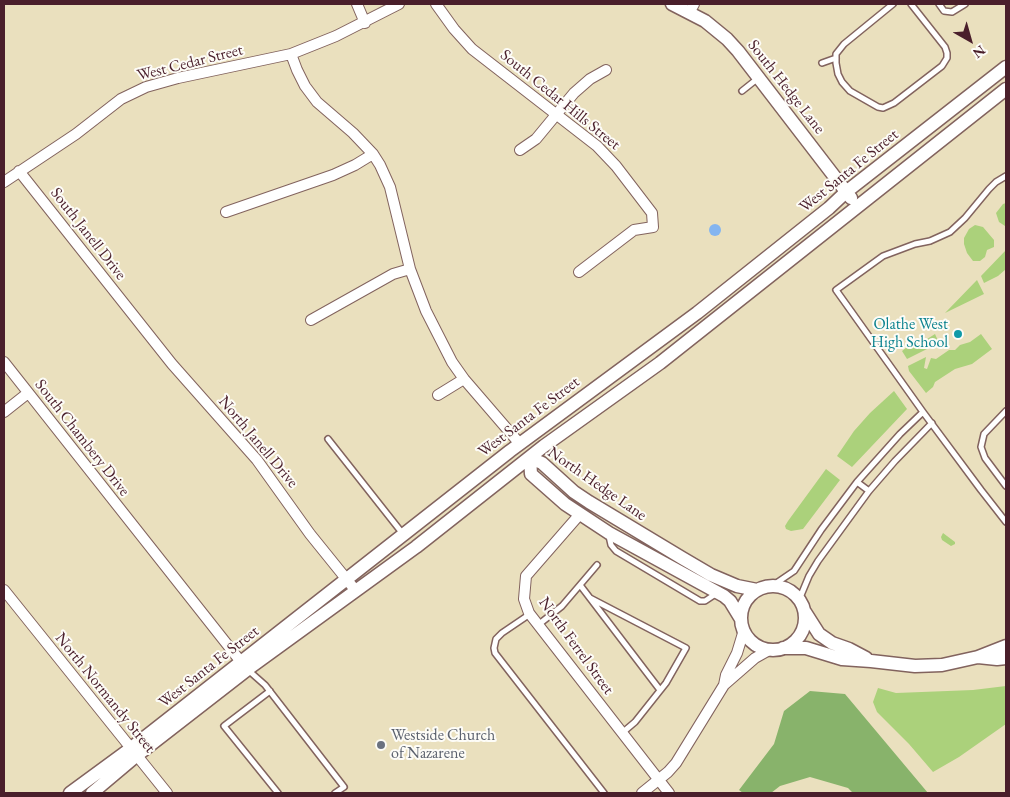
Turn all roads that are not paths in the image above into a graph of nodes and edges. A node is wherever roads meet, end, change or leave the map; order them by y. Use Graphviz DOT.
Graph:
graph roads {
  1 [pos="357,4"];
  2 [pos="400,4"];
  3 [pos="436,4"];
  4 [pos="672,4"];
  5 [pos="894,4"];
  6 [pos="911,4"];
  7 [pos="939,4"];
  8 [pos="965,4"];
  9 [pos="692,8"];
  10 [pos="365,23"];
  11 [pos="291,54"];
  12 [pos="836,58"];
  13 [pos="822,63"];
  14 [pos="1006,67"];
  15 [pos="606,70"];
  16 [pos="759,77"];
  17 [pos="1005,88"];
  18 [pos="742,91"];
  19 [pos="557,115"];
  20 [pos="520,150"];
  21 [pos="373,154"];
  22 [pos="19,171"];
  23 [pos="1006,176"];
  24 [pos="4,182"];
  25 [pos="846,192"];
  26 [pos="858,207"];
  27 [pos="226,212"];
  28 [pos="410,269"];
  29 [pos="578,272"];
  30 [pos="134,316"];
  31 [pos="311,320"];
  32 [pos="4,362"];
  33 [pos="464,379"];
  34 [pos="28,393"];
  35 [pos="438,395"];
  36 [pos="1006,411"];
  37 [pos="4,412"];
  38 [pos="923,412"];
  39 [pos="932,423"];
  40 [pos="328,439"];
  41 [pos="520,444"];
  42 [pos="530,458"];
  43 [pos="857,482"];
  44 [pos="1006,486"];
  45 [pos="869,491"];
  46 [pos="580,514"];
  47 [pos="1006,522"];
  48 [pos="403,534"];
  49 [pos="597,565"];
  50 [pos="347,579"];
  51 [pos="580,585"];
  52 [pos="772,586"];
  53 [pos="4,590"];
  54 [pos="356,590"];
  55 [pos="757,590"];
  56 [pos="590,598"];
  57 [pos="802,605"];
  58 [pos="530,614"];
  59 [pos="538,625"];
  60 [pos="743,625"];
  61 [pos="1006,646"];
  62 [pos="777,649"];
  63 [pos="978,657"];
  64 [pos="1006,658"];
  65 [pos="871,661"];
  66 [pos="244,666"];
  67 [pos="724,685"];
  68 [pos="660,690"];
  69 [pos="270,691"];
  70 [pos="622,733"];
  71 [pos="133,753"];
  72 [pos="659,780"];
  73 [pos="70,793"];
  74 [pos="92,793"];
  75 [pos="167,793"];
  76 [pos="278,793"];
  77 [pos="335,793"];
  78 [pos="604,793"];
  79 [pos="642,793"];
  80 [pos="670,793"];
  1 -- 10 [label="street"];
  2 -- 10 [label="street, West Cedar Street"];
  3 -- 19 [label="street, South Cedar Hills Street"];
  4 -- 9 [label="street, South Hedge Lane"];
  5 -- 12 [label="lane"];
  6 -- 12 [label="lane"];
  7 -- 8 [label="lane"];
  9 -- 16 [label="street, South Hedge Lane"];
  10 -- 11 [label="street, West Cedar Street"];
  11 -- 21 [label="street"];
  11 -- 22 [label="street, West Cedar Street"];
  12 -- 13 [label="lane"];
  14 -- 25 [label="street, West Santa Fe Street"];
  15 -- 19 [label="street"];
  16 -- 18 [label="lane"];
  16 -- 25 [label="street, South Hedge Lane"];
  17 -- 26 [label="street, West Santa Fe Street"];
  19 -- 20 [label="street"];
  19 -- 29 [label="street, South Cedar Hills Street"];
  21 -- 27 [label="street"];
  21 -- 28 [label="street"];
  22 -- 24 [label="street, West Cedar Street"];
  22 -- 30 [label="street, South Janell Drive"];
  23 -- 38 [label="lane"];
  25 -- 26 [label="street, South Hedge Lane"];
  25 -- 41 [label="street, West Santa Fe Street"];
  26 -- 42 [label="street, West Santa Fe Street"];
  28 -- 31 [label="street"];
  28 -- 33 [label="street"];
  30 -- 50 [label="street, North Janell Drive"];
  32 -- 34 [label="street, South Chambery Drive"];
  33 -- 35 [label="street"];
  33 -- 41 [label="street"];
  34 -- 37 [label="street"];
  34 -- 66 [label="street, South Chambery Drive"];
  36 -- 44 [label="lane"];
  38 -- 39 [label="lane"];
  38 -- 43 [label="lane"];
  39 -- 45 [label="lane"];
  39 -- 47 [label="lane"];
  40 -- 48 [label="lane"];
  41 -- 42 [label="street"];
  41 -- 48 [label="street, West Santa Fe Street"];
  42 -- 46 [label="street, North Hedge Lane"];
  42 -- 54 [label="street, West Santa Fe Street"];
  42 -- 55 [label="street, North Hedge Lane"];
  43 -- 45 [label="lane"];
  43 -- 52 [label="lane"];
  45 -- 57 [label="lane"];
  46 -- 58 [label="street, North Ferrel Street"];
  46 -- 60 [label="street, North Hedge Lane"];
  48 -- 50 [label="street, West Santa Fe Street"];
  49 -- 51 [label="lane"];
  50 -- 54 [label="street, North Janell Drive"];
  50 -- 66 [label="street, West Santa Fe Street"];
  51 -- 56 [label="lane"];
  51 -- 59 [label="lane"];
  52 -- 55 [label="street"];
  52 -- 57 [label="street"];
  53 -- 71 [label="street, North Normandy Street"];
  54 -- 66 [label="street, West Santa Fe Street"];
  55 -- 60 [label="street"];
  56 -- 68 [label="lane"];
  56 -- 68 [label="lane"];
  57 -- 62 [label="street"];
  57 -- 65 [label="street"];
  58 -- 59 [label="street, North Ferrel Street"];
  58 -- 78 [label="lane"];
  59 -- 70 [label="street, North Ferrel Street"];
  60 -- 62 [label="street"];
  60 -- 67 [label="street"];
  61 -- 63 [label="street"];
  62 -- 65 [label="street"];
  62 -- 67 [label="street"];
  63 -- 64 [label="street"];
  63 -- 65 [label="street"];
  66 -- 69 [label="lane"];
  66 -- 71 [label="street, West Santa Fe Street"];
  67 -- 72 [label="street"];
  68 -- 70 [label="lane"];
  69 -- 76 [label="lane"];
  69 -- 77 [label="lane"];
  70 -- 72 [label="street, North Ferrel Street"];
  71 -- 73 [label="street, West Santa Fe Street"];
  71 -- 74 [label="street, West Santa Fe Street"];
  71 -- 75 [label="street, North Normandy Street"];
  72 -- 79 [label="street"];
  72 -- 80 [label="street, North Ferrel Street"];
}
